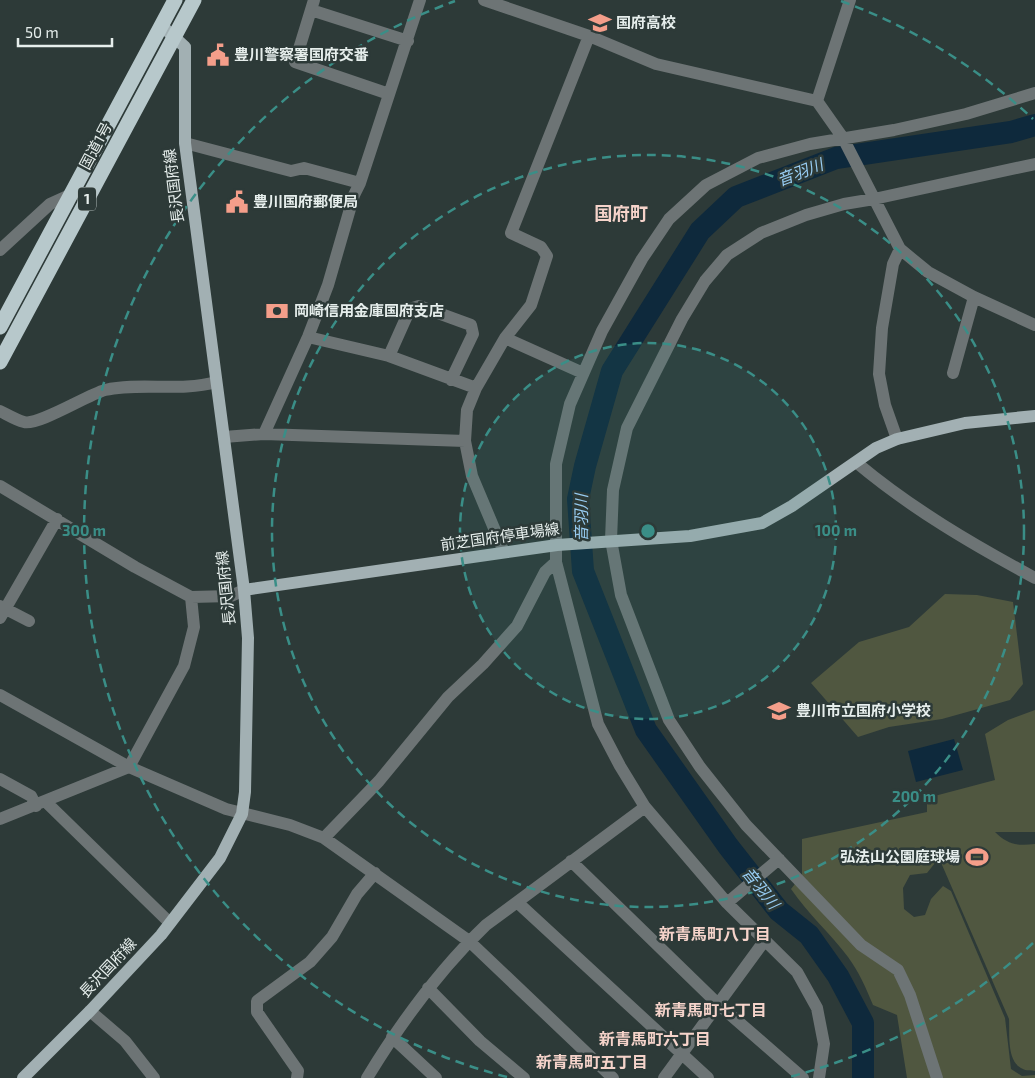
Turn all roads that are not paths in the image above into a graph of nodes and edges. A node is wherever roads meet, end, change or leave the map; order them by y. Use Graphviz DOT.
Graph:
graph roads {
  1 [pos="175,0"];
  2 [pos="194,0"];
  3 [pos="420,0"];
  4 [pos="484,0"];
  5 [pos="850,0"];
  6 [pos="312,5"];
  7 [pos="162,26"];
  8 [pos="176,36"];
  9 [pos="589,36"];
  10 [pos="408,40"];
  11 [pos="1035,93"];
  12 [pos="390,94"];
  13 [pos="817,100"];
  14 [pos="844,141"];
  15 [pos="185,143"];
  16 [pos="1035,164"];
  17 [pos="360,183"];
  18 [pos="72,194"];
  19 [pos="873,196"];
  20 [pos="900,249"];
  21 [pos="0,250"];
  22 [pos="974,297"];
  23 [pos="1035,325"];
  24 [pos="0,327"];
  25 [pos="308,337"];
  26 [pos="505,338"];
  27 [pos="389,356"];
  28 [pos="0,362"];
  29 [pos="583,373"];
  30 [pos="953,373"];
  31 [pos="451,380"];
  32 [pos="216,382"];
  33 [pos="476,388"];
  34 [pos="0,411"];
  35 [pos="1035,416"];
  36 [pos="264,434"];
  37 [pos="224,437"];
  38 [pos="897,438"];
  39 [pos="465,442"];
  40 [pos="857,463"];
  41 [pos="0,486"];
  42 [pos="57,519"];
  43 [pos="607,540"];
  44 [pos="557,545"];
  45 [pos="504,552"];
  46 [pos="556,562"];
  47 [pos="1035,578"];
  48 [pos="244,590"];
  49 [pos="191,597"];
  50 [pos="2,611"];
  51 [pos="29,621"];
  52 [pos="0,695"];
  53 [pos="129,767"];
  54 [pos="0,778"];
  55 [pos="41,804"];
  56 [pos="645,807"];
  57 [pos="242,814"];
  58 [pos="0,819"];
  59 [pos="324,838"];
  60 [pos="571,861"];
  61 [pos="775,862"];
  62 [pos="375,872"];
  63 [pos="730,900"];
  64 [pos="517,902"];
  65 [pos="170,923"];
  66 [pos="765,940"];
  67 [pos="468,941"];
  68 [pos="428,988"];
  69 [pos="718,1004"];
  70 [pos="90,1011"];
  71 [pos="392,1036"];
  72 [pos="681,1054"];
  73 [pos="23,1078"];
  74 [pos="154,1078"];
  75 [pos="297,1078"];
  76 [pos="367,1078"];
  77 [pos="436,1078"];
  78 [pos="524,1078"];
  79 [pos="613,1078"];
  80 [pos="664,1078"];
  81 [pos="708,1078"];
  82 [pos="803,1078"];
  83 [pos="818,1078"];
  84 [pos="937,1078"];
  1 -- 7 [label="highway, 国道1号 / 1"];
  2 -- 8 [label="highway, 国道1号 / 1"];
  3 -- 10 [label="street"];
  4 -- 9 [label="street"];
  5 -- 13 [label="street"];
  6 -- 10 [label="street"];
  6 -- 12 [label="street"];
  7 -- 8 [label="main road"];
  7 -- 18 [label="highway, 国道1号 / 1"];
  8 -- 15 [label="main road, 長沢国府線"];
  8 -- 28 [label="highway, 国道1号 / 1"];
  9 -- 13 [label="street"];
  9 -- 26 [label="street"];
  10 -- 12 [label="street"];
  11 -- 14 [label="street"];
  12 -- 17 [label="street"];
  13 -- 14 [label="street"];
  14 -- 19 [label="street"];
  14 -- 29 [label="street"];
  15 -- 17 [label="street"];
  15 -- 32 [label="main road, 長沢国府線"];
  16 -- 19 [label="street"];
  17 -- 25 [label="street"];
  18 -- 21 [label="street"];
  18 -- 24 [label="highway, 国道1号 / 1"];
  19 -- 20 [label="street"];
  19 -- 43 [label="street"];
  20 -- 22 [label="street"];
  20 -- 38 [label="street"];
  22 -- 23 [label="street"];
  22 -- 30 [label="street"];
  25 -- 27 [label="street"];
  25 -- 36 [label="street"];
  26 -- 29 [label="street"];
  26 -- 33 [label="street"];
  27 -- 31 [label="street"];
  27 -- 31 [label="street"];
  29 -- 44 [label="street"];
  31 -- 33 [label="street"];
  32 -- 34 [label="street"];
  32 -- 37 [label="main road, 長沢国府線"];
  33 -- 39 [label="street"];
  35 -- 38 [label="main road, 前芝国府停車場線"];
  36 -- 37 [label="street"];
  36 -- 39 [label="street"];
  37 -- 48 [label="main road, 長沢国府線"];
  38 -- 40 [label="main road, 前芝国府停車場線"];
  39 -- 45 [label="street"];
  40 -- 43 [label="main road, 前芝国府停車場線"];
  40 -- 47 [label="street"];
  41 -- 42 [label="street"];
  42 -- 49 [label="street"];
  42 -- 50 [label="street"];
  43 -- 44 [label="main road, 前芝国府停車場線"];
  43 -- 61 [label="street"];
  44 -- 45 [label="main road, 前芝国府停車場線"];
  44 -- 46 [label="street"];
  45 -- 48 [label="main road, 前芝国府停車場線"];
  46 -- 56 [label="street"];
  46 -- 59 [label="street"];
  48 -- 49 [label="street"];
  48 -- 57 [label="main road, 長沢国府線"];
  49 -- 53 [label="street"];
  50 -- 51 [label="street"];
  52 -- 53 [label="street"];
  53 -- 55 [label="street"];
  53 -- 57 [label="street"];
  54 -- 55 [label="street"];
  55 -- 58 [label="street"];
  55 -- 65 [label="street"];
  56 -- 60 [label="street"];
  56 -- 63 [label="street"];
  57 -- 59 [label="street"];
  57 -- 65 [label="main road, 長沢国府線"];
  59 -- 62 [label="street"];
  60 -- 64 [label="street"];
  60 -- 69 [label="street"];
  61 -- 63 [label="street"];
  61 -- 84 [label="street"];
  62 -- 67 [label="street"];
  62 -- 75 [label="street"];
  63 -- 66 [label="street"];
  64 -- 67 [label="street"];
  64 -- 72 [label="street"];
  65 -- 70 [label="main road, 長沢国府線"];
  66 -- 69 [label="street"];
  66 -- 83 [label="street"];
  67 -- 68 [label="street"];
  67 -- 79 [label="street"];
  68 -- 71 [label="street"];
  68 -- 78 [label="street"];
  69 -- 72 [label="street"];
  69 -- 82 [label="street"];
  70 -- 73 [label="main road, 長沢国府線"];
  70 -- 74 [label="street"];
  71 -- 76 [label="street"];
  71 -- 77 [label="street"];
  72 -- 80 [label="street"];
  72 -- 81 [label="street"];
}
